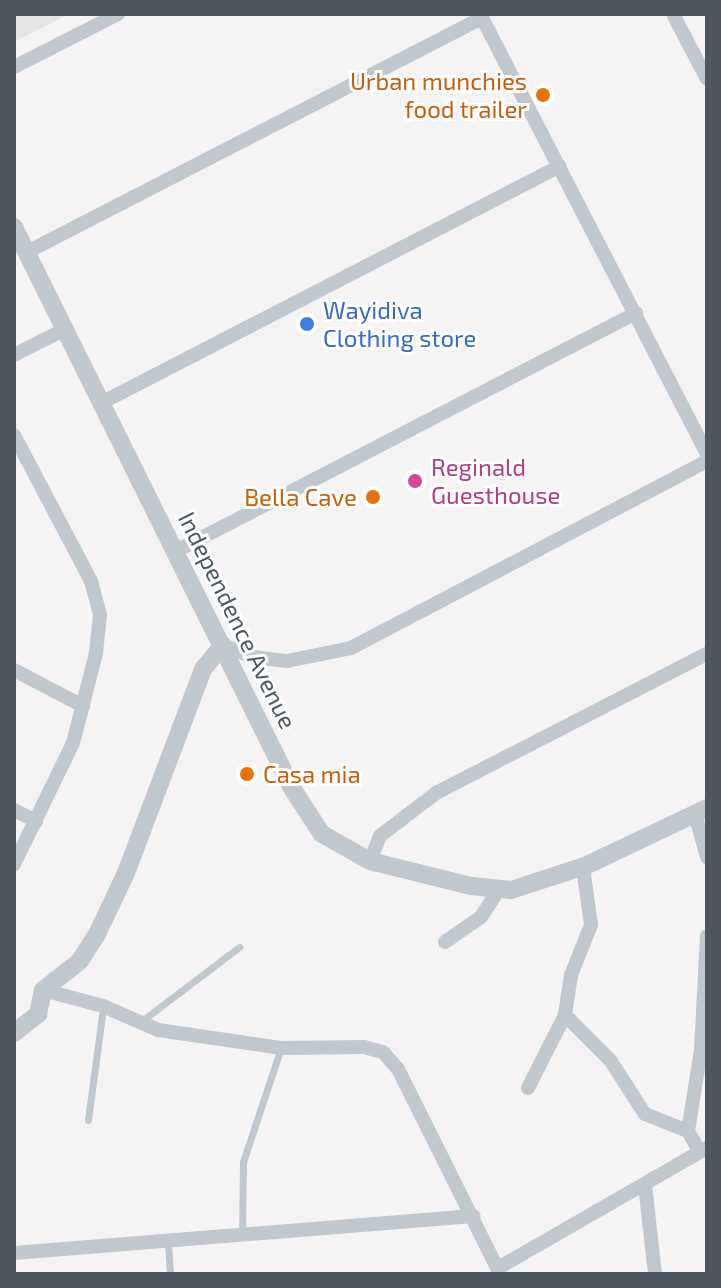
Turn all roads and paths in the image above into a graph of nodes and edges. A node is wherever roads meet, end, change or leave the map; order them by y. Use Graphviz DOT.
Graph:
graph roads {
  1 [pos="118,14"];
  2 [pos="673,14"];
  3 [pos="481,16"];
  4 [pos="14,67"];
  5 [pos="707,79"];
  6 [pos="560,166"];
  7 [pos="14,227"];
  8 [pos="27,252"];
  9 [pos="636,313"];
  10 [pos="67,328"];
  11 [pos="14,355"];
  12 [pos="103,402"];
  13 [pos="14,435"];
  14 [pos="707,453"];
  15 [pos="707,461"];
  16 [pos="178,550"];
  17 [pos="223,645"];
  18 [pos="707,654"];
  19 [pos="14,670"];
  20 [pos="83,706"];
  21 [pos="14,810"];
  22 [pos="701,811"];
  23 [pos="36,821"];
  24 [pos="707,857"];
  25 [pos="370,861"];
  26 [pos="14,864"];
  27 [pos="583,867"];
  28 [pos="499,889"];
  29 [pos="707,936"];
  30 [pos="445,942"];
  31 [pos="239,947"];
  32 [pos="43,990"];
  33 [pos="103,1006"];
  34 [pos="565,1015"];
  35 [pos="137,1024"];
  36 [pos="14,1033"];
  37 [pos="281,1048"];
  38 [pos="528,1088"];
  39 [pos="88,1120"];
  40 [pos="688,1131"];
  41 [pos="704,1150"];
  42 [pos="645,1185"];
  43 [pos="474,1216"];
  44 [pos="242,1237"];
  45 [pos="168,1244"];
  46 [pos="14,1253"];
  47 [pos="499,1271"];
  48 [pos="170,1274"];
  49 [pos="655,1274"];
  1 -- 4 [label="street"];
  2 -- 5 [label="street"];
  3 -- 6 [label="street"];
  3 -- 8 [label="street"];
  6 -- 9 [label="street"];
  6 -- 12 [label="street"];
  7 -- 8 [label="street, Independence Avenue"];
  8 -- 10 [label="street, Independence Avenue"];
  9 -- 14 [label="street"];
  9 -- 16 [label="street"];
  10 -- 11 [label="street"];
  10 -- 12 [label="street, Independence Avenue"];
  12 -- 16 [label="street, Independence Avenue"];
  13 -- 20 [label="street"];
  15 -- 17 [label="street"];
  16 -- 17 [label="street, Independence Avenue"];
  17 -- 25 [label="street, Independence Avenue"];
  17 -- 32 [label="street"];
  18 -- 25 [label="street"];
  19 -- 20 [label="street"];
  20 -- 23 [label="street"];
  21 -- 23 [label="street"];
  22 -- 24 [label="street"];
  22 -- 27 [label="street, Independence Avenue"];
  23 -- 26 [label="street"];
  25 -- 28 [label="street, Independence Avenue"];
  27 -- 28 [label="street, Independence Avenue"];
  27 -- 34 [label="street"];
  28 -- 30 [label="street"];
  29 -- 40 [label="street"];
  31 -- 35 [label="lane"];
  32 -- 33 [label="street"];
  32 -- 36 [label="street"];
  33 -- 35 [label="street"];
  33 -- 39 [label="lane"];
  34 -- 38 [label="street"];
  34 -- 40 [label="street"];
  35 -- 37 [label="street"];
  37 -- 43 [label="street"];
  37 -- 44 [label="lane"];
  40 -- 41 [label="street"];
  41 -- 42 [label="street"];
  42 -- 47 [label="street"];
  42 -- 49 [label="street"];
  43 -- 44 [label="street"];
  43 -- 47 [label="street"];
  44 -- 45 [label="street"];
  45 -- 46 [label="street"];
  45 -- 48 [label="lane"];
}
